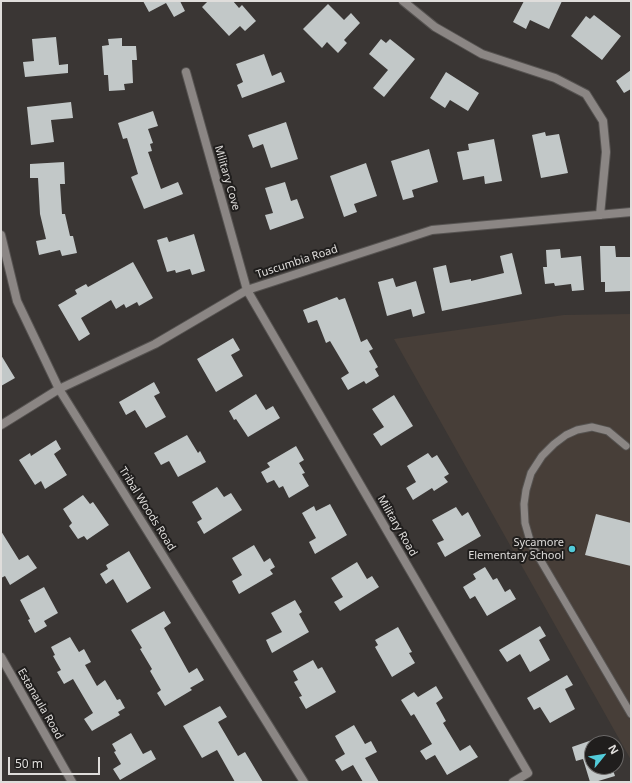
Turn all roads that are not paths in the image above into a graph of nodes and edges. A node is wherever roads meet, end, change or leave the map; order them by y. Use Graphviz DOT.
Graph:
graph roads {
  1 [pos="403,1"];
  2 [pos="186,72"];
  3 [pos="631,212"];
  4 [pos="600,215"];
  5 [pos="1,235"];
  6 [pos="247,290"];
  7 [pos="59,389"];
  8 [pos="1,425"];
  9 [pos="626,446"];
  10 [pos="1,657"];
  11 [pos="631,714"];
  12 [pos="72,782"];
  13 [pos="304,782"];
  14 [pos="513,782"];
  1 -- 4 [label="street"];
  2 -- 6 [label="street, Military Cove"];
  3 -- 4 [label="street, Tuscumbia Road"];
  4 -- 6 [label="street, Tuscumbia Road"];
  5 -- 7 [label="street, Tribal Woods Road"];
  6 -- 7 [label="street, Tuscumbia Road"];
  6 -- 14 [label="street, Military Road"];
  7 -- 8 [label="street, Tuscumbia Road"];
  7 -- 13 [label="street, Tribal Woods Road"];
  9 -- 11 [label="lane"];
  10 -- 12 [label="street, Estanaula Road"];
}
